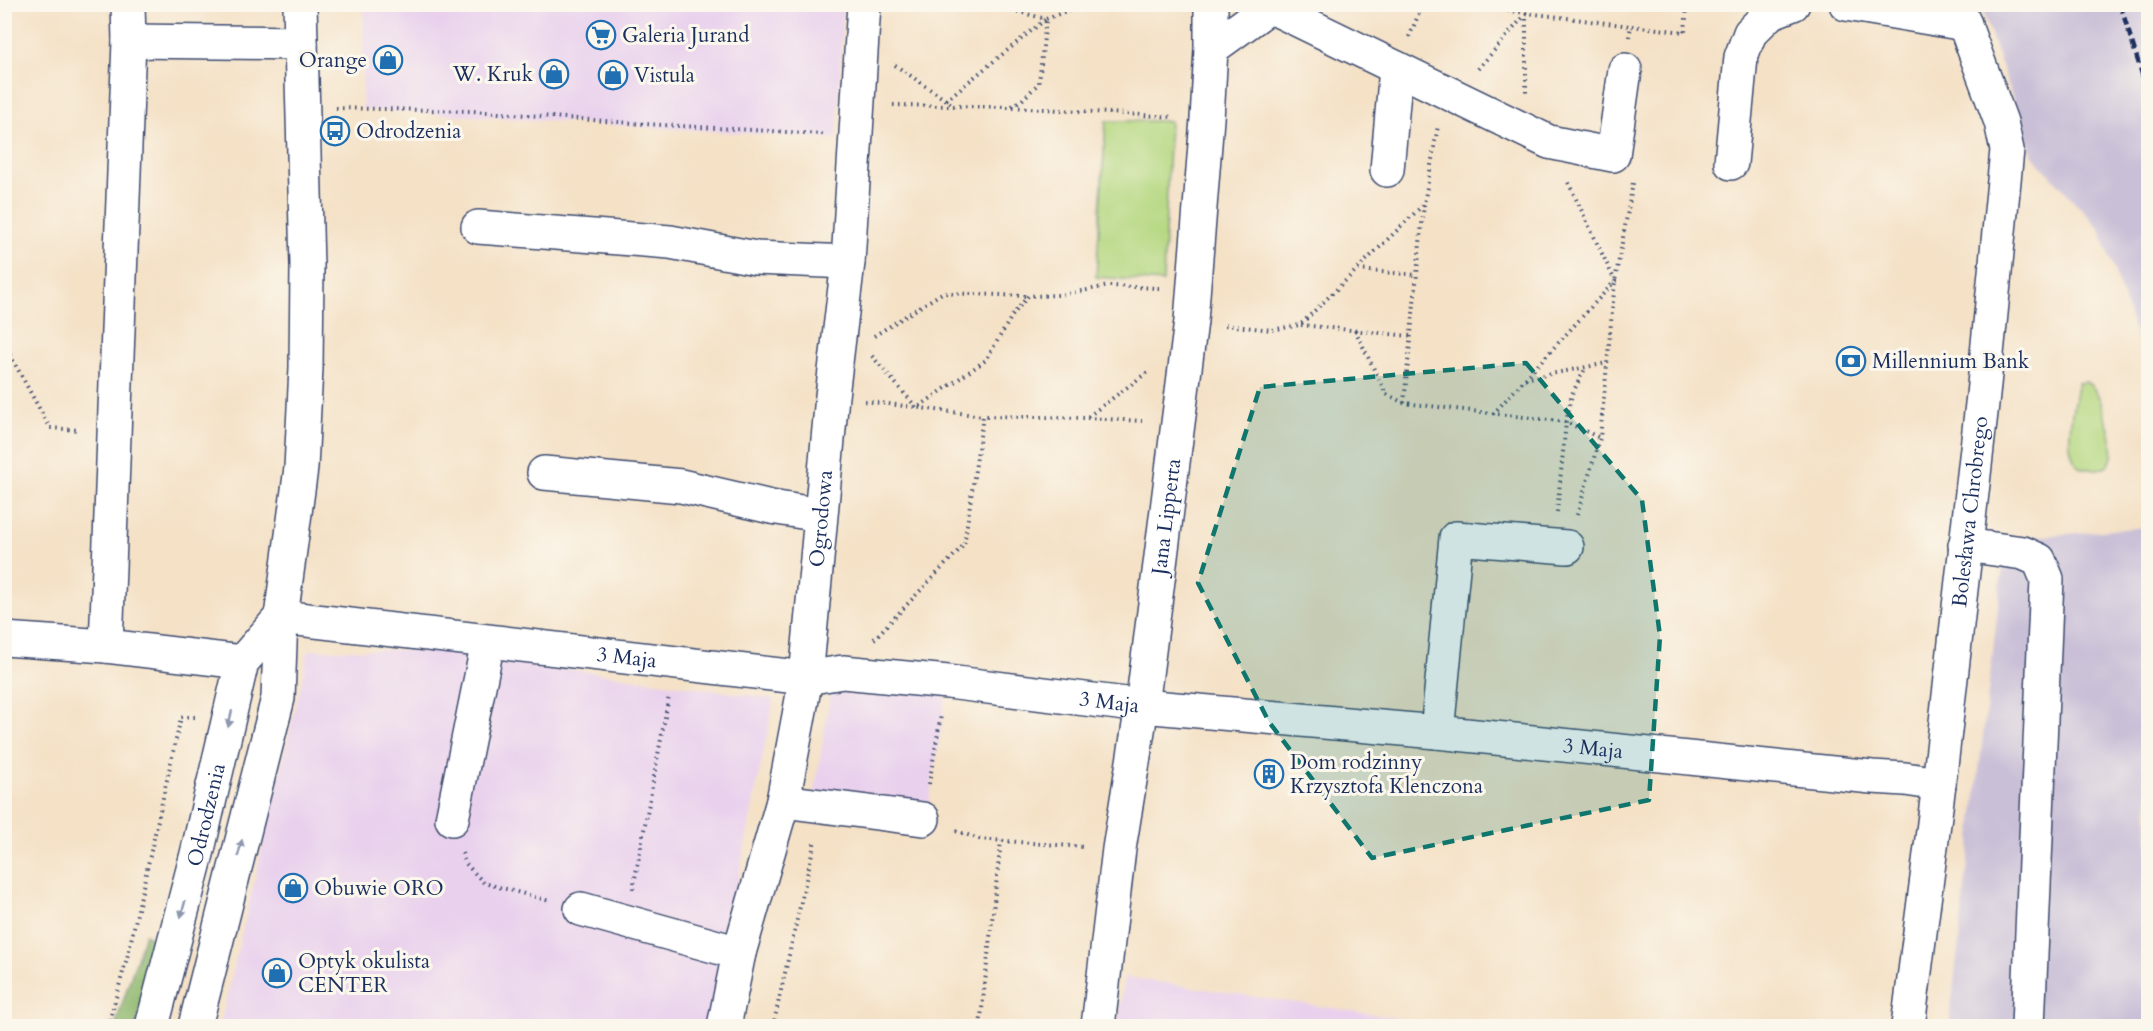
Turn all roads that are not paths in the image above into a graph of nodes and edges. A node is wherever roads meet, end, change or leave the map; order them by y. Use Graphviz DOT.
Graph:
graph roads {
  1 [pos="128,4"];
  2 [pos="300,4"];
  3 [pos="864,4"];
  4 [pos="1210,4"];
  5 [pos="1793,4"];
  6 [pos="1846,4"];
  7 [pos="1267,6"];
  8 [pos="1961,14"];
  9 [pos="129,41"];
  10 [pos="301,44"];
  11 [pos="1211,49"];
  12 [pos="1396,68"];
  13 [pos="1625,70"];
  14 [pos="1731,163"];
  15 [pos="1387,170"];
  16 [pos="478,227"];
  17 [pos="848,262"];
  18 [pos="544,473"];
  19 [pos="820,515"];
  20 [pos="1965,545"];
  21 [pos="1560,547"];
  22 [pos="281,617"];
  23 [pos="4,639"];
  24 [pos="488,642"];
  25 [pos="106,646"];
  26 [pos="242,662"];
  27 [pos="807,678"];
  28 [pos="278,698"];
  29 [pos="1142,706"];
  30 [pos="1437,732"];
  31 [pos="1939,784"];
  32 [pos="783,801"];
  33 [pos="452,819"];
  34 [pos="922,819"];
  35 [pos="581,909"];
  36 [pos="739,953"];
  37 [pos="152,1026"];
  38 [pos="195,1026"];
  39 [pos="724,1026"];
  40 [pos="1098,1026"];
  41 [pos="1908,1026"];
  42 [pos="2028,1026"];
  1 -- 9 [label="street"];
  2 -- 10 [label="street, Odrodzenia"];
  3 -- 17 [label="street, Ogrodowa"];
  4 -- 11 [label="street, Jana Lipperta"];
  5 -- 14 [label="street"];
  6 -- 8 [label="street"];
  7 -- 11 [label="street"];
  7 -- 12 [label="street"];
  8 -- 20 [label="street, Bolesława Chrobrego"];
  9 -- 10 [label="street"];
  9 -- 25 [label="street"];
  10 -- 22 [label="street, Odrodzenia"];
  11 -- 29 [label="street, Jana Lipperta"];
  12 -- 13 [label="street"];
  12 -- 15 [label="street"];
  16 -- 17 [label="street"];
  17 -- 19 [label="street, Ogrodowa"];
  18 -- 19 [label="street"];
  19 -- 27 [label="street, Ogrodowa"];
  20 -- 31 [label="street, Bolesława Chrobrego"];
  20 -- 42 [label="street"];
  21 -- 30 [label="street"];
  22 -- 24 [label="street, 3 Maja"];
  22 -- 26 [label="street, Odrodzenia"];
  22 -- 28 [label="street, Odrodzenia"];
  23 -- 25 [label="street"];
  24 -- 27 [label="street, 3 Maja"];
  24 -- 33 [label="street"];
  25 -- 26 [label="street"];
  26 -- 28 [label="street"];
  26 -- 37 [label="street, Odrodzenia, one-way"];
  27 -- 29 [label="street, 3 Maja"];
  27 -- 32 [label="street, Ogrodowa"];
  38 -- 28 [label="street, Odrodzenia, one-way"];
  29 -- 30 [label="street, 3 Maja"];
  29 -- 40 [label="street, Jana Lipperta"];
  30 -- 31 [label="street, 3 Maja"];
  31 -- 41 [label="street, Bolesława Chrobrego"];
  32 -- 34 [label="street"];
  32 -- 36 [label="street, Ogrodowa"];
  35 -- 36 [label="street"];
  36 -- 39 [label="street, Ogrodowa"];
}
